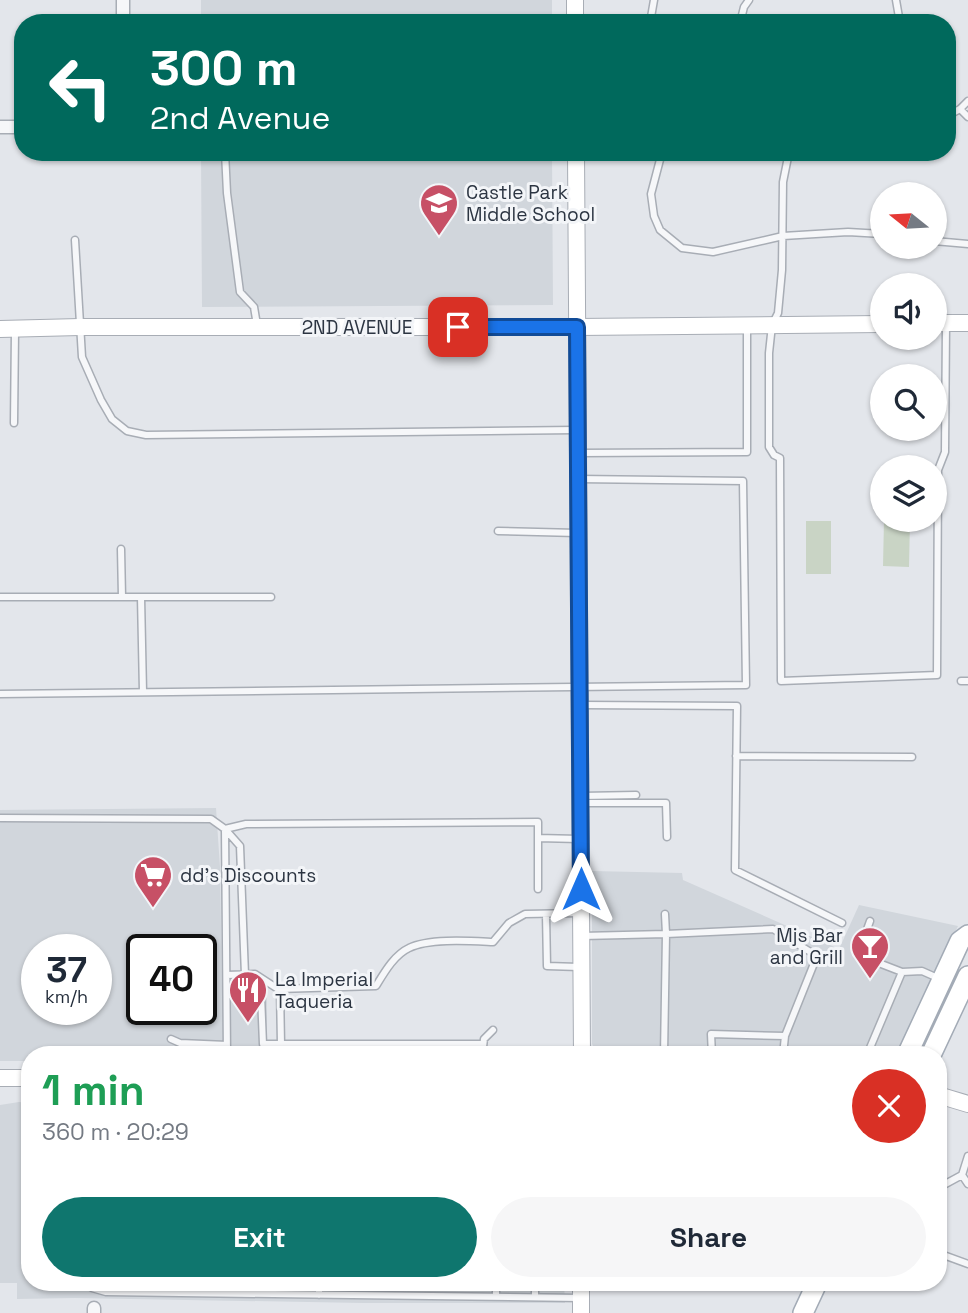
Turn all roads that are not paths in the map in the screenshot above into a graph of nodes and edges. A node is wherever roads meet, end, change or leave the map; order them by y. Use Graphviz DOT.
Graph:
graph roads {
  1 [pos="968,101"];
  2 [pos="960,109"];
  3 [pos="956,111"];
  4 [pos="968,117"];
  5 [pos="226,161"];
  6 [pos="576,161"];
  7 [pos="660,161"];
  8 [pos="787,161"];
  9 [pos="870,233"];
  10 [pos="783,236"];
  11 [pos="75,240"];
  12 [pos="947,242"];
  13 [pos="968,244"];
  14 [pos="947,323"];
  15 [pos="968,323"];
  16 [pos="870,324"];
  17 [pos="747,325"];
  18 [pos="772,325"];
  19 [pos="80,327"];
  20 [pos="258,327"];
  21 [pos="577,327"];
  22 [pos="8,329"];
  23 [pos="941,350"];
  24 [pos="13,423"];
  25 [pos="578,430"];
  26 [pos="578,453"];
  27 [pos="578,479"];
  28 [pos="498,531"];
  29 [pos="579,533"];
  30 [pos="121,549"];
  31 [pos="0,597"];
  32 [pos="122,597"];
  33 [pos="141,597"];
  34 [pos="271,597"];
  35 [pos="580,687"];
  36 [pos="143,692"];
  37 [pos="0,694"];
  38 [pos="580,705"];
  39 [pos="736,756"];
  40 [pos="912,757"];
  41 [pos="636,795"];
  42 [pos="581,799"];
  43 [pos="0,818"];
  44 [pos="225,828"];
  45 [pos="667,837"];
  46 [pos="538,838"];
  47 [pos="581,839"];
  48 [pos="538,889"];
  49 [pos="581,913"];
  50 [pos="546,914"];
  51 [pos="666,914"];
  52 [pos="870,921"];
  53 [pos="842,923"];
  54 [pos="666,934"];
  55 [pos="968,935"];
  56 [pos="581,936"];
  57 [pos="581,967"];
  58 [pos="902,972"];
  59 [pos="227,975"];
  60 [pos="245,975"];
  61 [pos="968,976"];
  62 [pos="942,980"];
  63 [pos="280,989"];
  64 [pos="227,995"];
  65 [pos="493,1030"];
  66 [pos="785,1036"];
  67 [pos="172,1039"];
  68 [pos="281,1044"];
  69 [pos="482,1044"];
  70 [pos="227,1045"];
  71 [pos="582,1046"];
  72 [pos="664,1046"];
  73 [pos="712,1046"];
  74 [pos="784,1046"];
  75 [pos="871,1046"];
  76 [pos="910,1046"];
  77 [pos="935,1046"];
  78 [pos="0,1078"];
  79 [pos="21,1078"];
  80 [pos="947,1098"];
  81 [pos="968,1104"];
  82 [pos="968,1156"];
  83 [pos="962,1175"];
  84 [pos="947,1183"];
  85 [pos="968,1184"];
  86 [pos="947,1256"];
  87 [pos="968,1264"];
  88 [pos="102,1291"];
  89 [pos="496,1291"];
  90 [pos="535,1291"];
  91 [pos="813,1291"];
  92 [pos="233,1293"];
  93 [pos="319,1294"];
  94 [pos="496,1297"];
  95 [pos="535,1297"];
  96 [pos="581,1298"];
  97 [pos="803,1313"];
  1 -- 2 [label="lane"];
  2 -- 3 [label="lane"];
  2 -- 4 [label="lane"];
  5 -- 20 [label="lane"];
  6 -- 21 [label="street"];
  7 -- 10 [label="lane"];
  8 -- 10 [label="lane"];
  9 -- 10 [label="lane"];
  10 -- 18 [label="lane"];
  11 -- 19 [label="lane"];
  12 -- 13 [label="lane"];
  14 -- 15 [label="street"];
  16 -- 18 [label="street, 2ND AVENUE"];
  17 -- 18 [label="street, 2ND AVENUE"];
  17 -- 21 [label="street, 2ND AVENUE"];
  17 -- 26 [label="lane"];
  18 -- 23 [label="lane"];
  19 -- 20 [label="street, 2ND AVENUE"];
  19 -- 22 [label="street, 2ND AVENUE"];
  19 -- 25 [label="lane"];
  20 -- 21 [label="street, 2ND AVENUE"];
  21 -- 25 [label="street"];
  22 -- 24 [label="lane"];
  25 -- 26 [label="street"];
  26 -- 27 [label="street"];
  27 -- 29 [label="street"];
  27 -- 35 [label="lane"];
  28 -- 29 [label="lane"];
  29 -- 35 [label="street"];
  30 -- 32 [label="lane"];
  31 -- 32 [label="lane"];
  32 -- 33 [label="lane"];
  33 -- 34 [label="lane"];
  33 -- 36 [label="lane"];
  35 -- 36 [label="lane"];
  35 -- 38 [label="street"];
  36 -- 37 [label="lane"];
  38 -- 39 [label="lane"];
  38 -- 42 [label="street"];
  39 -- 40 [label="lane"];
  39 -- 53 [label="lane"];
  41 -- 42 [label="lane"];
  42 -- 45 [label="lane"];
  42 -- 47 [label="street"];
  43 -- 44 [label="lane"];
  44 -- 46 [label="lane"];
  44 -- 59 [label="lane"];
  44 -- 60 [label="lane"];
  46 -- 47 [label="lane"];
  46 -- 48 [label="lane"];
  47 -- 49 [label="street"];
  49 -- 50 [label="lane"];
  49 -- 56 [label="street"];
  50 -- 57 [label="lane"];
  50 -- 63 [label="lane"];
  51 -- 54 [label="lane"];
  52 -- 58 [label="lane"];
  54 -- 56 [label="lane"];
  54 -- 66 [label="lane"];
  54 -- 72 [label="lane"];
  55 -- 62 [label="main road"];
  56 -- 57 [label="street"];
  57 -- 71 [label="street"];
  58 -- 62 [label="lane"];
  58 -- 75 [label="lane"];
  59 -- 60 [label="lane"];
  59 -- 64 [label="lane"];
  60 -- 63 [label="lane"];
  61 -- 77 [label="main road"];
  62 -- 76 [label="main road"];
  63 -- 68 [label="lane"];
  64 -- 68 [label="lane"];
  64 -- 70 [label="lane"];
  65 -- 69 [label="lane"];
  66 -- 73 [label="lane"];
  66 -- 74 [label="lane"];
  67 -- 70 [label="lane"];
  68 -- 69 [label="lane"];
  78 -- 79 [label="street"];
  80 -- 81 [label="street"];
  82 -- 83 [label="lane"];
  83 -- 84 [label="lane"];
  83 -- 85 [label="lane"];
  86 -- 87 [label="lane"];
  88 -- 92 [label="lane"];
  89 -- 94 [label="lane"];
  90 -- 95 [label="lane"];
  91 -- 97 [label="main road"];
  92 -- 93 [label="lane"];
  93 -- 94 [label="lane"];
  94 -- 95 [label="lane"];
  95 -- 96 [label="lane"];
}
